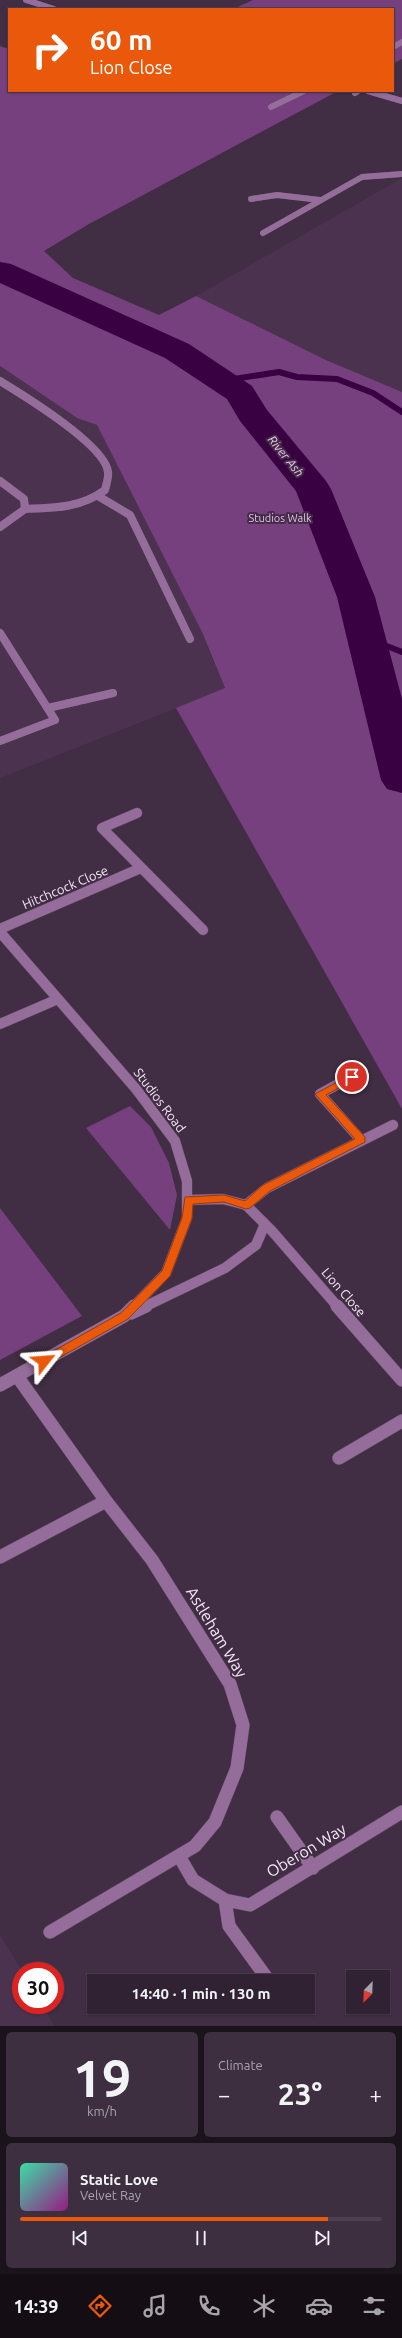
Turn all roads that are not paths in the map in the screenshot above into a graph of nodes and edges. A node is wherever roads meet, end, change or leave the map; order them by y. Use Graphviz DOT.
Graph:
graph roads {
  1 [pos="26,0"];
  2 [pos="51,8"];
  3 [pos="302,92"];
  4 [pos="371,92"];
  5 [pos="402,101"];
  6 [pos="271,107"];
  7 [pos="402,174"];
  8 [pos="251,199"];
  9 [pos="320,200"];
  10 [pos="263,232"];
  11 [pos="0,380"];
  12 [pos="0,481"];
  13 [pos="98,496"];
  14 [pos="25,509"];
  15 [pos="0,528"];
  16 [pos="0,633"];
  17 [pos="190,639"];
  18 [pos="113,693"];
  19 [pos="48,708"];
  20 [pos="0,741"];
  21 [pos="136,813"];
  22 [pos="141,868"];
  23 [pos="203,930"];
  24 [pos="0,931"];
  25 [pos="58,999"];
  26 [pos="0,1024"];
  27 [pos="362,1071"];
  28 [pos="393,1125"];
  29 [pos="362,1140"];
  30 [pos="188,1200"];
  31 [pos="246,1205"];
  32 [pos="265,1224"];
  33 [pos="124,1316"];
  34 [pos="17,1376"];
  35 [pos="402,1380"];
  36 [pos="0,1385"];
  37 [pos="402,1421"];
  38 [pos="339,1458"];
  39 [pos="106,1501"];
  40 [pos="0,1557"];
  41 [pos="402,1812"];
  42 [pos="277,1817"];
  43 [pos="179,1856"];
  44 [pos="313,1868"];
  45 [pos="225,1900"];
  46 [pos="50,1932"];
  47 [pos="264,1974"];
  1 -- 2 [label="street"];
  3 -- 6 [label="street"];
  4 -- 5 [label="street"];
  7 -- 9 [label="street"];
  8 -- 9 [label="street"];
  9 -- 10 [label="street"];
  11 -- 13 [label="street"];
  12 -- 14 [label="street"];
  13 -- 14 [label="street"];
  13 -- 17 [label="street"];
  14 -- 15 [label="street"];
  16 -- 19 [label="street"];
  18 -- 19 [label="street"];
  19 -- 20 [label="street"];
  21 -- 22 [label="street"];
  22 -- 23 [label="street"];
  22 -- 24 [label="street, Hitchcock Close"];
  24 -- 25 [label="street, Studios Road"];
  25 -- 26 [label="street"];
  25 -- 30 [label="street, Studios Road"];
  27 -- 29 [label="street"];
  28 -- 29 [label="street"];
  29 -- 31 [label="street"];
  30 -- 31 [label="street, Lion Close"];
  30 -- 33 [label="street, Studios Road"];
  31 -- 32 [label="street, Lion Close"];
  32 -- 33 [label="street"];
  32 -- 35 [label="street, Lion Close"];
  33 -- 34 [label="street, Studios Road"];
  34 -- 36 [label="street, Studios Road"];
  34 -- 39 [label="street, Astleham Way"];
  37 -- 38 [label="street"];
  39 -- 40 [label="street"];
  39 -- 43 [label="street, Astleham Way"];
  41 -- 44 [label="street, Oberon Way"];
  42 -- 44 [label="street"];
  43 -- 45 [label="street, Oberon Way"];
  43 -- 46 [label="street, Astleham Way"];
  44 -- 45 [label="street, Oberon Way"];
  45 -- 47 [label="street"];
}
